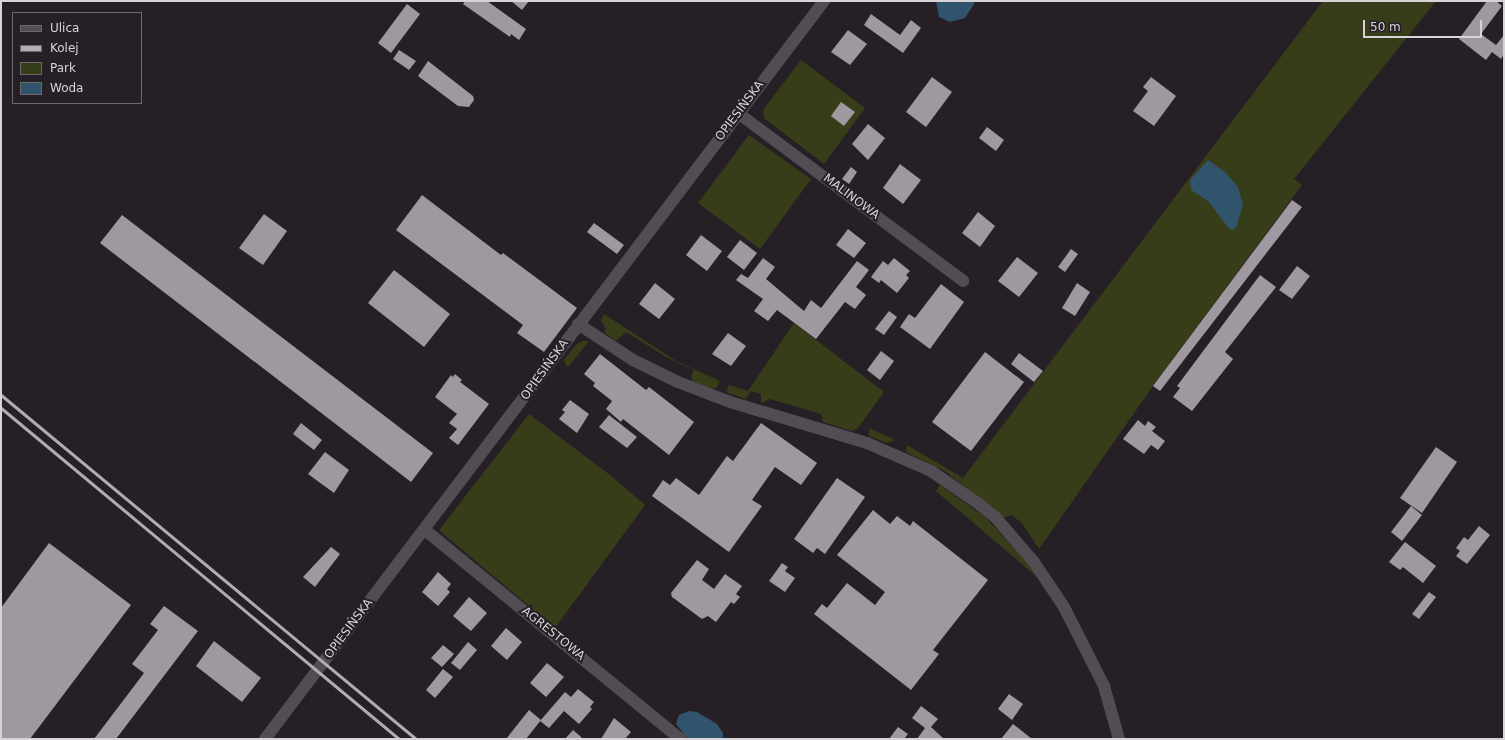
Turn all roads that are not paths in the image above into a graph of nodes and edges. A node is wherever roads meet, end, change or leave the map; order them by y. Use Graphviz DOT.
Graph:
graph roads {
  1 [pos="824,1"];
  2 [pos="738,113"];
  3 [pos="963,281"];
  4 [pos="578,324"];
  5 [pos="425,530"];
  6 [pos="265,739"];
  7 [pos="680,739"];
  8 [pos="1119,739"];
  1 -- 2 [label="street, OPIESIŃSKA"];
  2 -- 3 [label="street, MALINOWA"];
  2 -- 4 [label="street, OPIESIŃSKA"];
  4 -- 5 [label="street, OPIESIŃSKA"];
  4 -- 8 [label="street"];
  5 -- 6 [label="street, OPIESIŃSKA"];
  5 -- 7 [label="street, AGRESTOWA"];
}
